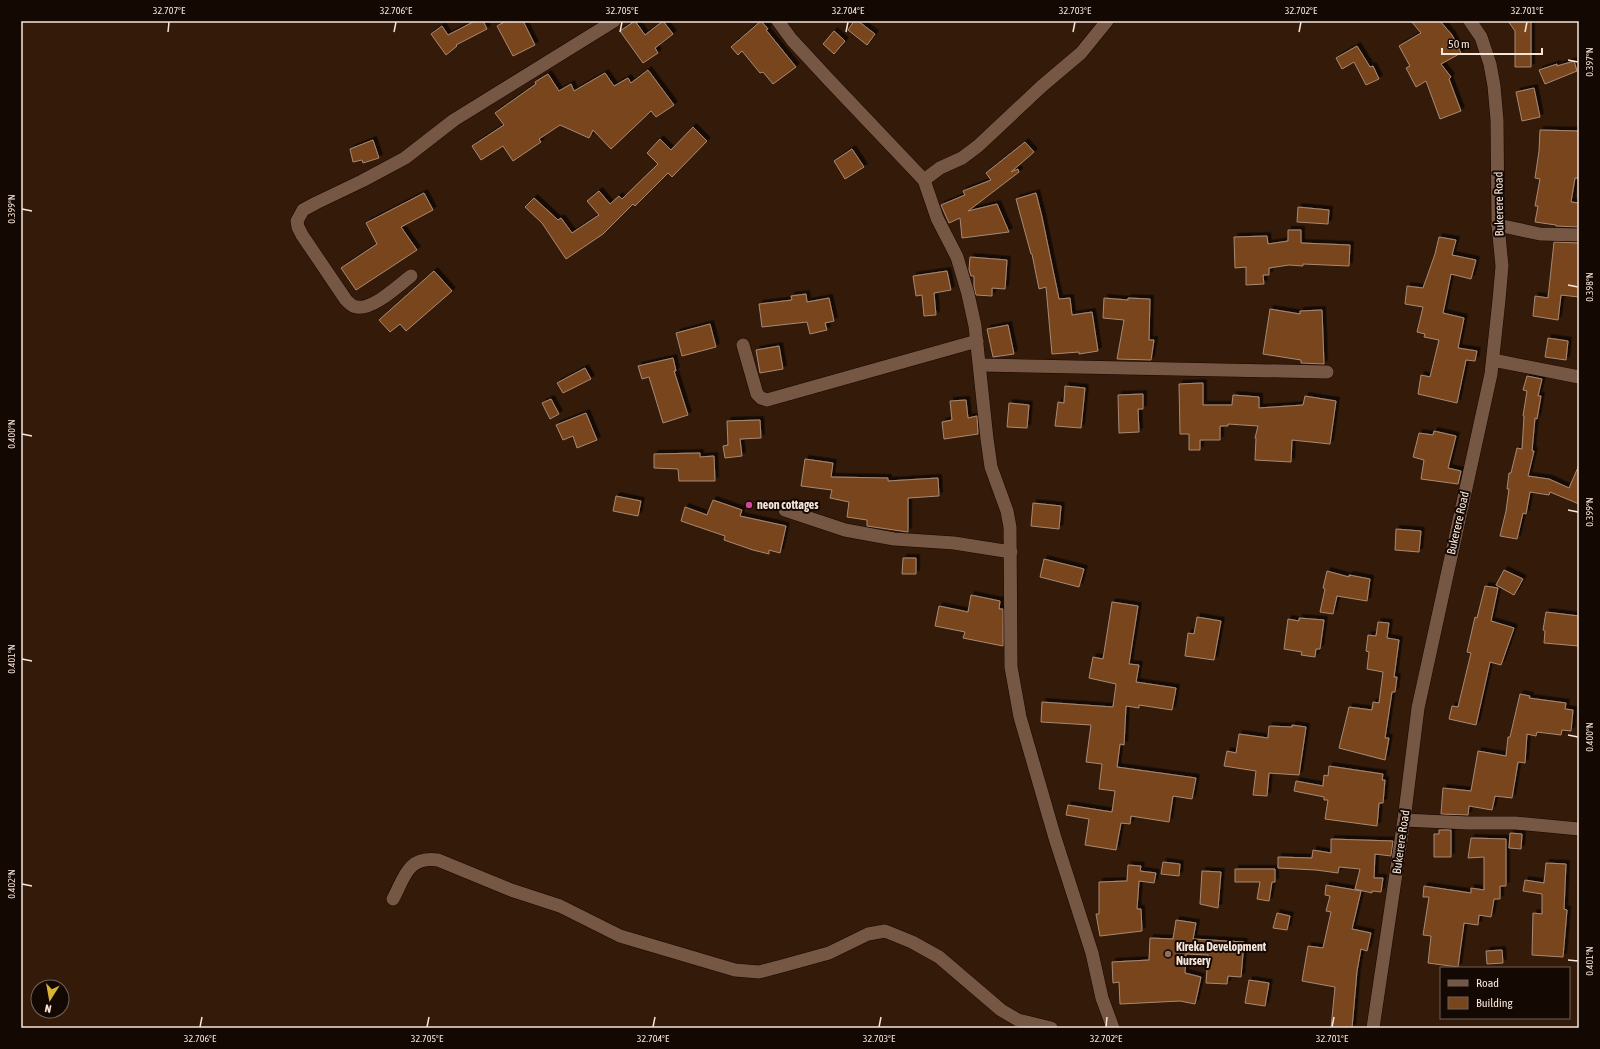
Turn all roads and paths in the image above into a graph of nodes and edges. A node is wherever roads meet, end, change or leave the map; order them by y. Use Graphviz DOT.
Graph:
graph roads {
  1 [pos="614,21"];
  2 [pos="778,21"];
  3 [pos="1107,21"];
  4 [pos="1470,21"];
  5 [pos="924,180"];
  6 [pos="1498,225"];
  7 [pos="1579,235"];
  8 [pos="411,276"];
  9 [pos="977,341"];
  10 [pos="743,345"];
  11 [pos="1493,360"];
  12 [pos="980,365"];
  13 [pos="1327,372"];
  14 [pos="1579,377"];
  15 [pos="785,510"];
  16 [pos="1011,552"];
  17 [pos="1404,820"];
  18 [pos="1579,829"];
  19 [pos="393,899"];
  20 [pos="1051,1028"];
  21 [pos="1113,1028"];
  22 [pos="1374,1028"];
  1 -- 8 [label="street"];
  2 -- 5 [label="street"];
  3 -- 5 [label="street"];
  4 -- 6 [label="street, Bukerere Road"];
  5 -- 9 [label="street"];
  6 -- 7 [label="street"];
  6 -- 11 [label="street, Bukerere Road"];
  9 -- 10 [label="street"];
  9 -- 12 [label="street"];
  11 -- 14 [label="street"];
  11 -- 17 [label="street, Bukerere Road"];
  12 -- 13 [label="street"];
  12 -- 16 [label="street"];
  15 -- 16 [label="street"];
  16 -- 21 [label="street"];
  17 -- 18 [label="street"];
  17 -- 22 [label="street, Bukerere Road"];
  19 -- 20 [label="street"];
}
